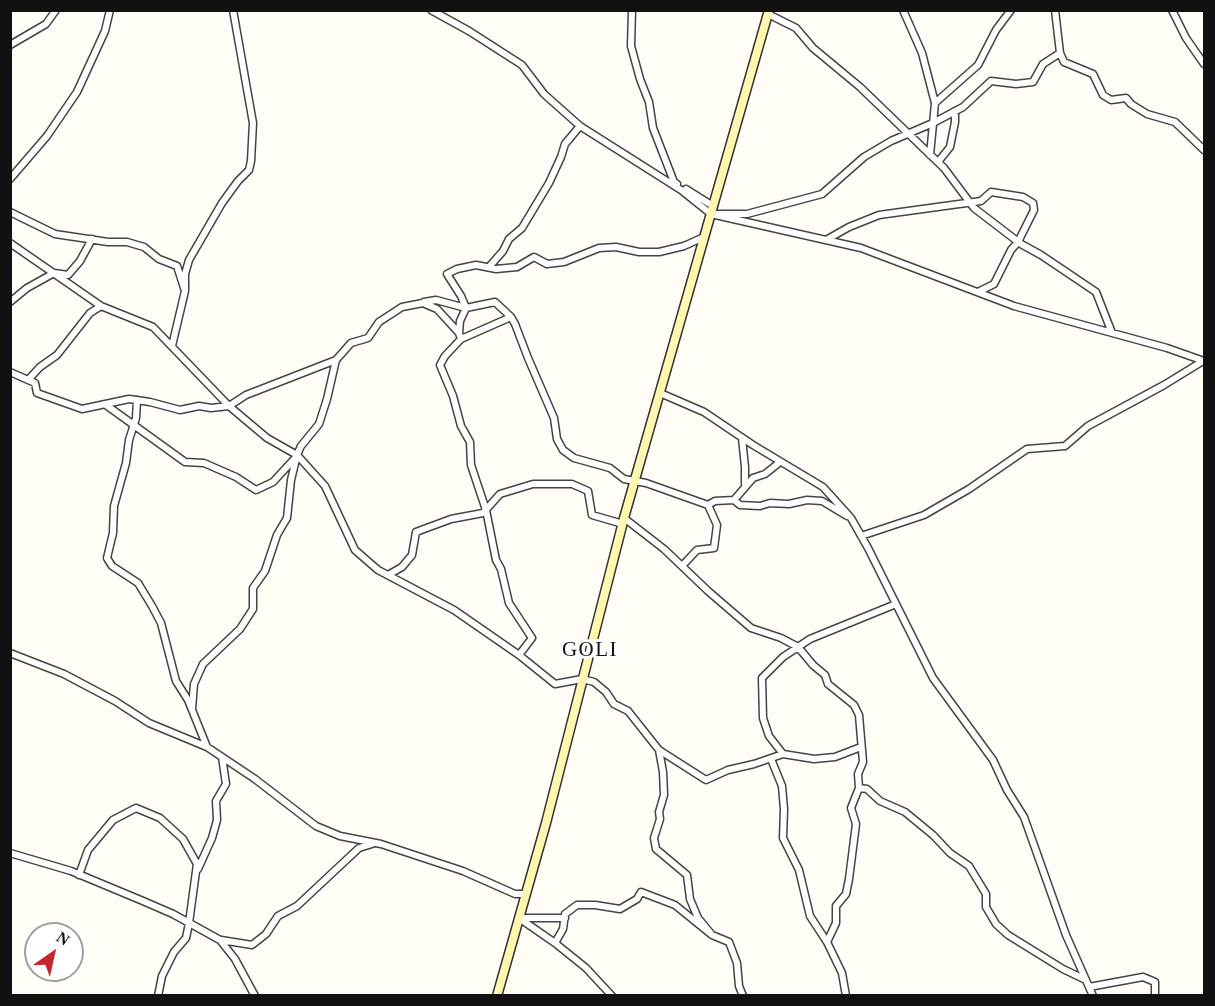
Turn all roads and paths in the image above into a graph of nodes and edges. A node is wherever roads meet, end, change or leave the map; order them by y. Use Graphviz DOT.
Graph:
graph roads {
  1 [pos="56,10"];
  2 [pos="110,10"];
  3 [pos="233,10"];
  4 [pos="431,10"];
  5 [pos="632,10"];
  6 [pos="903,10"];
  7 [pos="1011,10"];
  8 [pos="1055,10"];
  9 [pos="1172,10"];
  10 [pos="768,12"];
  11 [pos="10,45"];
  12 [pos="1060,53"];
  13 [pos="1204,64"];
  14 [pos="935,103"];
  15 [pos="955,111"];
  16 [pos="933,123"];
  17 [pos="580,126"];
  18 [pos="909,134"];
  19 [pos="1204,150"];
  20 [pos="930,154"];
  21 [pos="938,162"];
  22 [pos="10,179"];
  23 [pos="971,203"];
  24 [pos="712,210"];
  25 [pos="10,212"];
  26 [pos="704,237"];
  27 [pos="92,239"];
  28 [pos="826,240"];
  29 [pos="1018,242"];
  30 [pos="10,243"];
  31 [pos="489,267"];
  32 [pos="54,273"];
  33 [pos="185,291"];
  34 [pos="978,292"];
  35 [pos="10,302"];
  36 [pos="423,303"];
  37 [pos="101,306"];
  38 [pos="466,309"];
  39 [pos="511,317"];
  40 [pos="1112,333"];
  41 [pos="460,336"];
  42 [pos="172,346"];
  43 [pos="336,360"];
  44 [pos="1204,361"];
  45 [pos="10,372"];
  46 [pos="28,380"];
  47 [pos="660,393"];
  48 [pos="137,400"];
  49 [pos="106,405"];
  50 [pos="229,406"];
  51 [pos="133,426"];
  52 [pos="742,438"];
  53 [pos="297,455"];
  54 [pos="780,462"];
  55 [pos="635,481"];
  56 [pos="745,488"];
  57 [pos="734,500"];
  58 [pos="708,505"];
  59 [pos="486,510"];
  60 [pos="851,518"];
  61 [pos="623,521"];
  62 [pos="861,536"];
  63 [pos="682,566"];
  64 [pos="388,575"];
  65 [pos="896,604"];
  66 [pos="798,647"];
  67 [pos="10,653"];
  68 [pos="519,655"];
  69 [pos="582,679"];
  70 [pos="192,709"];
  71 [pos="207,747"];
  72 [pos="861,747"];
  73 [pos="659,750"];
  74 [pos="783,754"];
  75 [pos="222,757"];
  76 [pos="771,759"];
  77 [pos="859,788"];
  78 [pos="374,843"];
  79 [pos="10,853"];
  80 [pos="196,872"];
  81 [pos="80,875"];
  82 [pos="526,894"];
  83 [pos="519,918"];
  84 [pos="565,918"];
  85 [pos="189,923"];
  86 [pos="712,935"];
  87 [pos="220,939"];
  88 [pos="827,942"];
  89 [pos="555,943"];
  90 [pos="1088,984"];
  91 [pos="158,996"];
  92 [pos="255,996"];
  93 [pos="497,996"];
  94 [pos="612,996"];
  95 [pos="743,996"];
  96 [pos="846,996"];
  97 [pos="1093,996"];
  98 [pos="1155,996"];
  1 -- 11 [label="street"];
  2 -- 22 [label="street"];
  3 -- 33 [label="street"];
  4 -- 17 [label="street"];
  5 -- 24 [label="street"];
  6 -- 14 [label="street"];
  7 -- 14 [label="street"];
  8 -- 12 [label="street"];
  9 -- 13 [label="street"];
  10 -- 18 [label="street"];
  10 -- 24 [label="main road"];
  12 -- 15 [label="street"];
  12 -- 19 [label="street"];
  14 -- 16 [label="street"];
  15 -- 16 [label="street"];
  15 -- 21 [label="street"];
  16 -- 18 [label="street"];
  16 -- 20 [label="street"];
  17 -- 24 [label="street"];
  17 -- 31 [label="street"];
  18 -- 20 [label="street"];
  18 -- 24 [label="street"];
  20 -- 21 [label="street"];
  21 -- 23 [label="street"];
  23 -- 28 [label="street"];
  23 -- 29 [label="street"];
  23 -- 29 [label="street"];
  24 -- 26 [label="main road"];
  24 -- 28 [label="street"];
  25 -- 27 [label="street"];
  26 -- 31 [label="street"];
  26 -- 47 [label="main road"];
  27 -- 32 [label="street"];
  27 -- 33 [label="street"];
  28 -- 34 [label="street"];
  29 -- 34 [label="street"];
  29 -- 40 [label="street"];
  30 -- 32 [label="street"];
  31 -- 38 [label="street"];
  32 -- 35 [label="street"];
  32 -- 37 [label="street"];
  33 -- 42 [label="street"];
  34 -- 40 [label="street"];
  36 -- 38 [label="street"];
  36 -- 41 [label="street"];
  36 -- 43 [label="street"];
  37 -- 42 [label="street"];
  37 -- 46 [label="street"];
  38 -- 39 [label="street"];
  38 -- 41 [label="street"];
  39 -- 41 [label="street"];
  39 -- 55 [label="street"];
  40 -- 44 [label="street"];
  41 -- 59 [label="street"];
  42 -- 50 [label="street"];
  43 -- 50 [label="street"];
  43 -- 53 [label="street"];
  44 -- 62 [label="street"];
  45 -- 46 [label="street"];
  46 -- 49 [label="street"];
  47 -- 52 [label="street"];
  47 -- 55 [label="main road"];
  48 -- 49 [label="street"];
  48 -- 50 [label="street"];
  48 -- 51 [label="street"];
  49 -- 51 [label="street"];
  50 -- 53 [label="street"];
  51 -- 53 [label="street"];
  51 -- 70 [label="street"];
  52 -- 54 [label="street"];
  52 -- 56 [label="street"];
  53 -- 64 [label="street"];
  53 -- 70 [label="street"];
  54 -- 56 [label="street"];
  54 -- 60 [label="street"];
  55 -- 58 [label="street"];
  55 -- 61 [label="main road"];
  56 -- 57 [label="street"];
  57 -- 58 [label="street"];
  57 -- 60 [label="street"];
  58 -- 63 [label="street"];
  59 -- 61 [label="street"];
  59 -- 64 [label="street"];
  59 -- 68 [label="street"];
  60 -- 62 [label="street"];
  61 -- 63 [label="street"];
  61 -- 69 [label="main road"];
  62 -- 65 [label="street"];
  63 -- 66 [label="street"];
  64 -- 68 [label="street"];
  65 -- 66 [label="street"];
  65 -- 90 [label="street"];
  66 -- 72 [label="street"];
  66 -- 74 [label="street"];
  67 -- 71 [label="street"];
  68 -- 69 [label="street"];
  69 -- 73 [label="street"];
  69 -- 82 [label="main road"];
  70 -- 71 [label="street"];
  71 -- 75 [label="street"];
  72 -- 74 [label="street"];
  72 -- 77 [label="street"];
  73 -- 76 [label="street"];
  73 -- 86 [label="street"];
  74 -- 76 [label="street"];
  75 -- 78 [label="street"];
  75 -- 80 [label="street"];
  76 -- 88 [label="street"];
  77 -- 88 [label="street"];
  77 -- 90 [label="street"];
  78 -- 82 [label="street"];
  78 -- 87 [label="street"];
  79 -- 81 [label="street"];
  80 -- 81 [label="street"];
  80 -- 85 [label="street"];
  81 -- 85 [label="street"];
  82 -- 83 [label="main road"];
  83 -- 84 [label="street"];
  83 -- 89 [label="street"];
  83 -- 93 [label="main road"];
  84 -- 86 [label="street"];
  84 -- 89 [label="street"];
  85 -- 87 [label="street"];
  85 -- 91 [label="street"];
  86 -- 95 [label="street"];
  87 -- 92 [label="street"];
  88 -- 96 [label="street"];
  89 -- 94 [label="street"];
  90 -- 97 [label="street"];
  90 -- 98 [label="street"];
}
